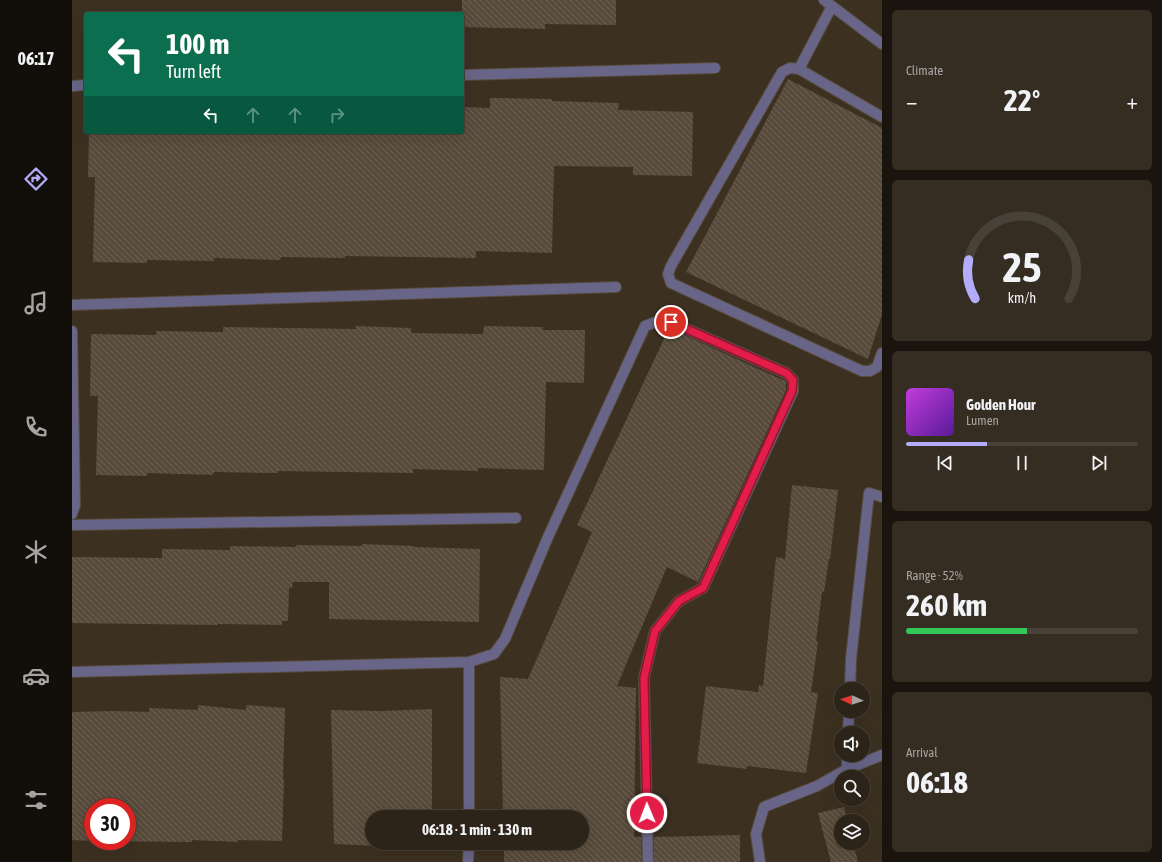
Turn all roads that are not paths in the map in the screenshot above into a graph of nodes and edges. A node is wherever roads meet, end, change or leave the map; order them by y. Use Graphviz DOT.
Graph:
graph roads {
  1 [pos="828,3"];
  2 [pos="882,44"];
  3 [pos="715,68"];
  4 [pos="799,69"];
  5 [pos="464,75"];
  6 [pos="72,86"];
  7 [pos="84,86"];
  8 [pos="882,117"];
  9 [pos="616,287"];
  10 [pos="72,305"];
  11 [pos="72,331"];
  12 [pos="882,353"];
  13 [pos="882,497"];
  14 [pos="72,514"];
  15 [pos="516,518"];
  16 [pos="72,525"];
  17 [pos="469,662"];
  18 [pos="72,672"];
  19 [pos="850,682"];
  20 [pos="882,755"];
  21 [pos="846,762"];
  22 [pos="846,768"];
  23 [pos="469,810"];
  24 [pos="469,850"];
  25 [pos="468,862"];
  26 [pos="648,862"];
  27 [pos="760,862"];
  1 -- 2 [label="street"];
  1 -- 4 [label="street"];
  3 -- 5 [label="street"];
  4 -- 8 [label="street"];
  4 -- 12 [label="street"];
  6 -- 7 [label="street"];
  9 -- 10 [label="street"];
  11 -- 14 [label="street"];
  13 -- 19 [label="street"];
  15 -- 16 [label="street"];
  17 -- 18 [label="street"];
  17 -- 23 [label="street"];
  17 -- 26 [label="street"];
  20 -- 22 [label="street"];
  21 -- 22 [label="street"];
  22 -- 27 [label="street"];
  24 -- 25 [label="street"];
}
